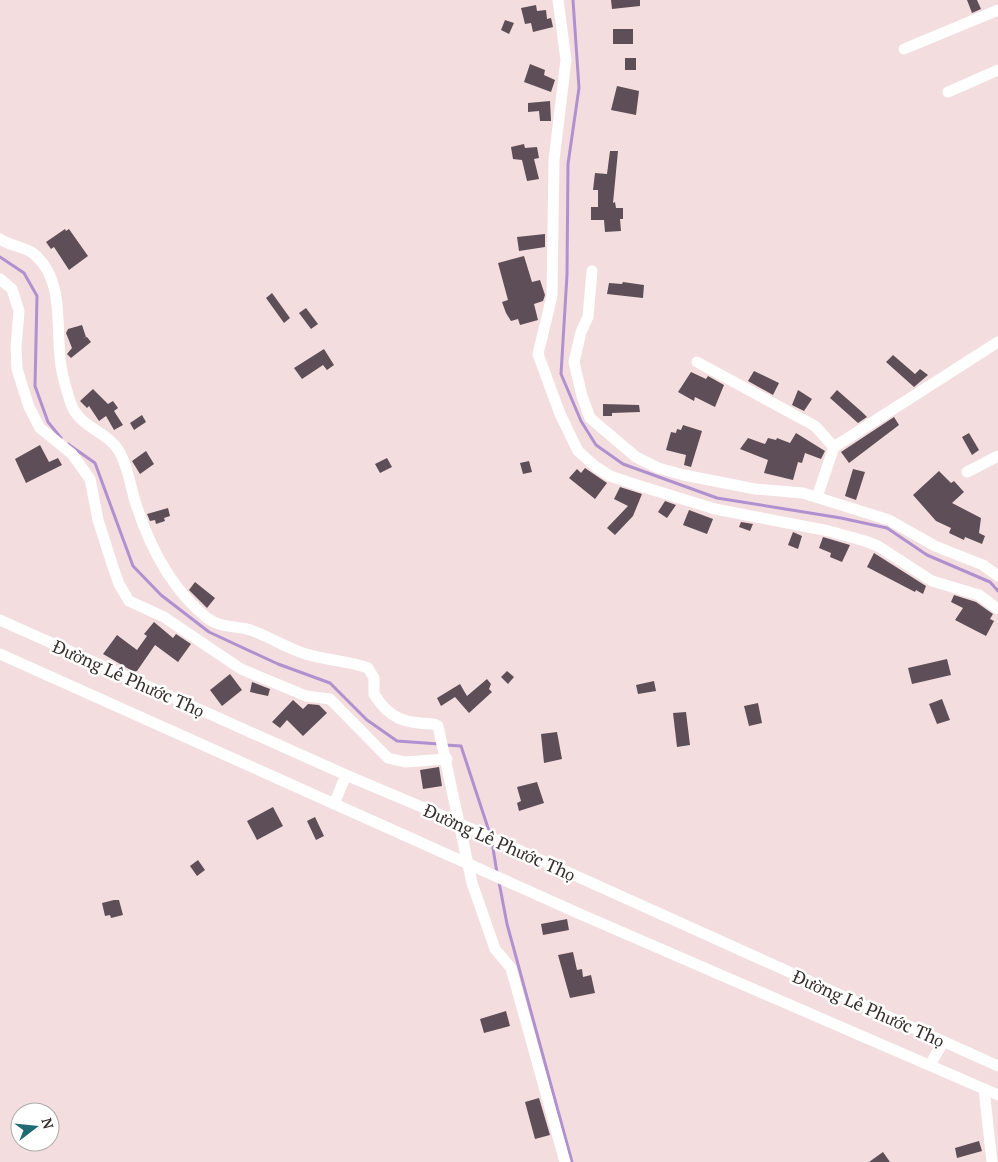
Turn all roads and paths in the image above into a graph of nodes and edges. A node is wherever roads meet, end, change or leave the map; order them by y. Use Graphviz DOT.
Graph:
graph roads {
  1 [pos="558,0"];
  2 [pos="998,10"];
  3 [pos="904,49"];
  4 [pos="998,70"];
  5 [pos="948,92"];
  6 [pos="0,239"];
  7 [pos="592,271"];
  8 [pos="0,279"];
  9 [pos="998,342"];
  10 [pos="697,362"];
  11 [pos="834,447"];
  12 [pos="998,456"];
  13 [pos="967,472"];
  14 [pos="817,497"];
  15 [pos="998,576"];
  16 [pos="998,609"];
  17 [pos="0,620"];
  18 [pos="0,654"];
  19 [pos="446,756"];
  20 [pos="346,775"];
  21 [pos="334,804"];
  22 [pos="943,1042"];
  23 [pos="930,1065"];
  24 [pos="998,1066"];
  25 [pos="984,1089"];
  26 [pos="998,1096"];
  27 [pos="565,1162"];
  28 [pos="992,1162"];
  1 -- 16 [label="street"];
  2 -- 3 [label="street"];
  4 -- 5 [label="street"];
  6 -- 19 [label="street"];
  7 -- 14 [label="street"];
  8 -- 19 [label="street"];
  9 -- 11 [label="street"];
  10 -- 11 [label="street"];
  11 -- 14 [label="street"];
  12 -- 13 [label="street"];
  14 -- 15 [label="street"];
  17 -- 20 [label="street, Đường Lê Phước Thọ"];
  18 -- 21 [label="street, Đường Lê Phước Thọ"];
  19 -- 27 [label="street"];
  20 -- 21 [label="street"];
  20 -- 22 [label="street, Đường Lê Phước Thọ"];
  21 -- 23 [label="street, Đường Lê Phước Thọ"];
  22 -- 23 [label="street"];
  22 -- 24 [label="street, Đường Lê Phước Thọ"];
  23 -- 25 [label="street, Đường Lê Phước Thọ"];
  25 -- 26 [label="street, Đường Lê Phước Thọ"];
  25 -- 28 [label="street"];
}
